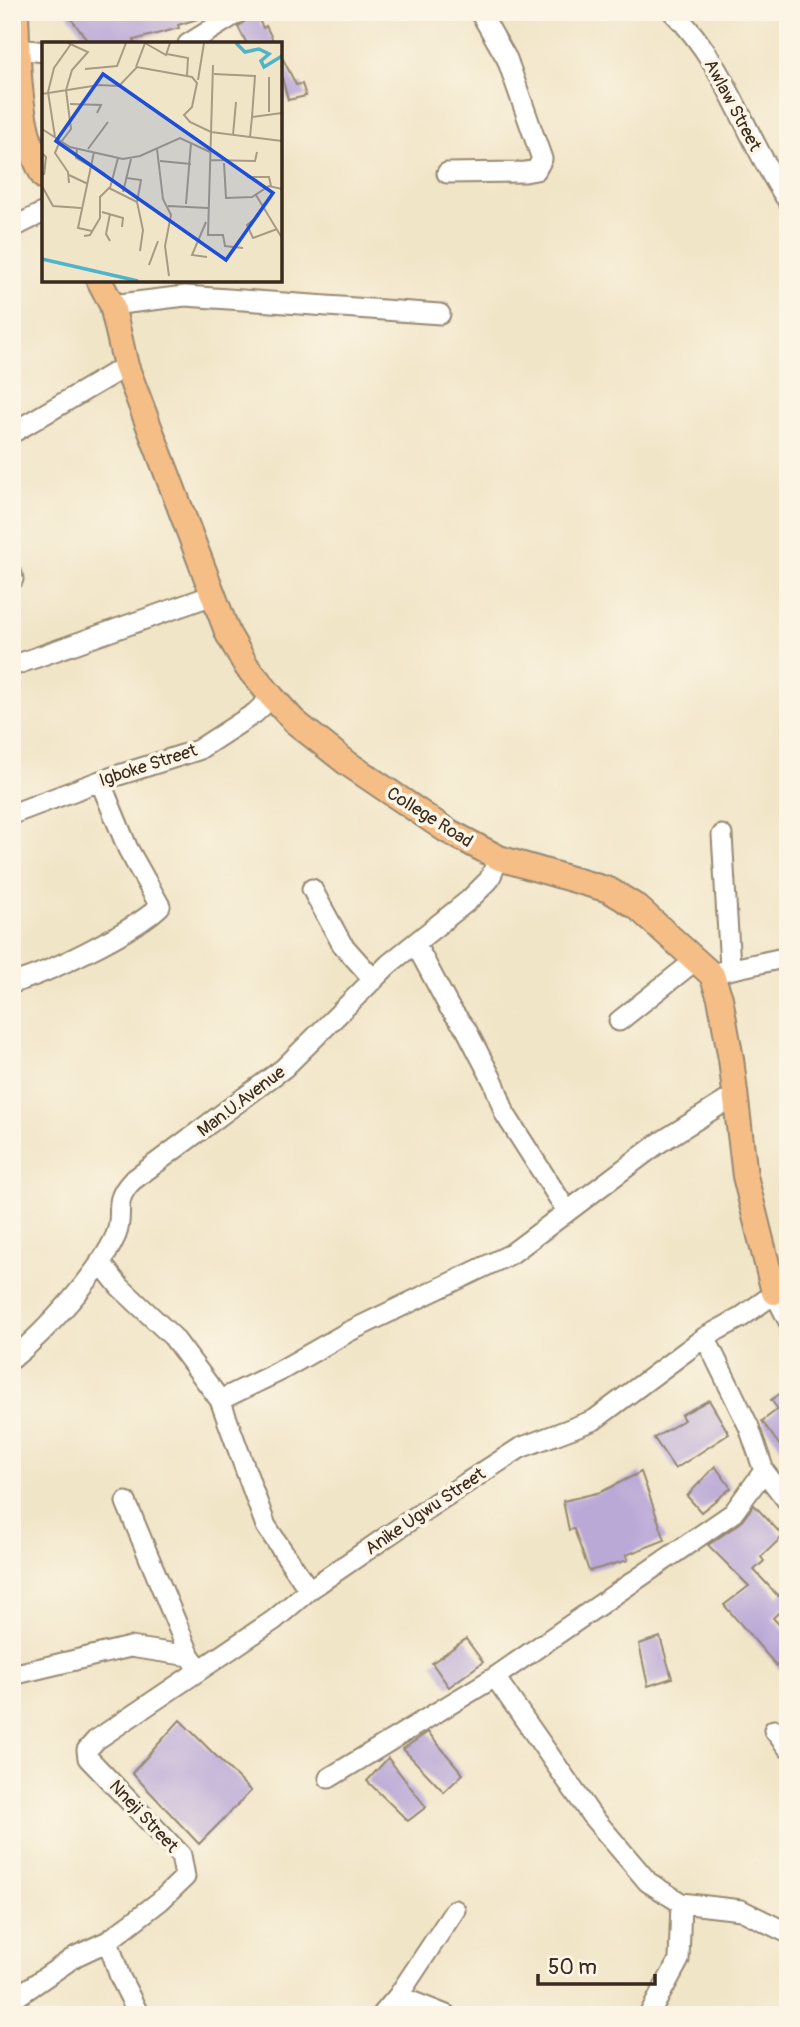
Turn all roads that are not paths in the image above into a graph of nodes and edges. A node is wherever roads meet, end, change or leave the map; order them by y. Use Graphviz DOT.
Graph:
graph roads {
  1 [pos="239,12"];
  2 [pos="480,12"];
  3 [pos="673,12"];
  4 [pos="16,31"];
  5 [pos="191,42"];
  6 [pos="42,50"];
  7 [pos="42,172"];
  8 [pos="447,173"];
  9 [pos="788,201"];
  10 [pos="42,213"];
  11 [pos="12,228"];
  12 [pos="100,282"];
  13 [pos="111,305"];
  14 [pos="440,313"];
  15 [pos="126,366"];
  16 [pos="12,433"];
  17 [pos="213,595"];
  18 [pos="12,666"];
  19 [pos="272,697"];
  20 [pos="100,781"];
  21 [pos="12,814"];
  22 [pos="722,835"];
  23 [pos="499,858"];
  24 [pos="313,889"];
  25 [pos="416,945"];
  26 [pos="788,957"];
  27 [pos="713,967"];
  28 [pos="374,980"];
  29 [pos="12,983"];
  30 [pos="619,1021"];
  31 [pos="734,1096"];
  32 [pos="567,1211"];
  33 [pos="100,1262"];
  34 [pos="781,1288"];
  35 [pos="788,1320"];
  36 [pos="705,1337"];
  37 [pos="12,1359"];
  38 [pos="219,1400"];
  39 [pos="764,1471"];
  40 [pos="788,1502"];
  41 [pos="126,1503"];
  42 [pos="309,1591"];
  43 [pos="194,1662"];
  44 [pos="12,1675"];
  45 [pos="495,1676"];
  46 [pos="774,1730"];
  47 [pos="788,1748"];
  48 [pos="87,1750"];
  49 [pos="329,1778"];
  50 [pos="681,1903"];
  51 [pos="454,1910"];
  52 [pos="788,1933"];
  53 [pos="108,1941"];
  54 [pos="398,1996"];
  55 [pos="12,2000"];
  56 [pos="139,2015"];
  57 [pos="382,2015"];
  58 [pos="446,2015"];
  59 [pos="649,2015"];
  1 -- 5 [label="street"];
  2 -- 8 [label="street"];
  3 -- 9 [label="street, Awlaw Street"];
  4 -- 6 [label="street"];
  4 -- 7 [label="main road"];
  10 -- 11 [label="street"];
  12 -- 13 [label="main road, College Road"];
  13 -- 14 [label="street"];
  13 -- 15 [label="main road, College Road"];
  15 -- 16 [label="street"];
  15 -- 17 [label="main road, College Road"];
  17 -- 18 [label="street"];
  17 -- 19 [label="main road, College Road"];
  19 -- 20 [label="street, Igboke Street"];
  19 -- 23 [label="main road, College Road"];
  20 -- 21 [label="street, Igboke Street"];
  20 -- 29 [label="street"];
  22 -- 27 [label="street"];
  23 -- 25 [label="street, Man.U.Avenue"];
  23 -- 27 [label="main road, College Road"];
  24 -- 28 [label="street"];
  25 -- 28 [label="street, Man.U.Avenue"];
  25 -- 32 [label="street"];
  26 -- 27 [label="street"];
  27 -- 30 [label="street"];
  27 -- 31 [label="main road"];
  28 -- 33 [label="street, Man.U.Avenue"];
  31 -- 32 [label="street"];
  31 -- 34 [label="main road"];
  32 -- 38 [label="street"];
  33 -- 37 [label="street, Man.U.Avenue"];
  33 -- 38 [label="street"];
  34 -- 35 [label="street"];
  34 -- 36 [label="street, Anike Ugwu Street"];
  36 -- 39 [label="street"];
  36 -- 42 [label="street, Anike Ugwu Street"];
  38 -- 42 [label="street"];
  39 -- 40 [label="street"];
  39 -- 45 [label="street"];
  41 -- 43 [label="street"];
  42 -- 43 [label="street, Anike Ugwu Street"];
  43 -- 44 [label="street"];
  43 -- 48 [label="street, Anike Ugwu Street"];
  45 -- 49 [label="street"];
  45 -- 50 [label="street"];
  46 -- 47 [label="street"];
  48 -- 53 [label="street, Nneji Street"];
  50 -- 52 [label="street"];
  50 -- 59 [label="street"];
  51 -- 54 [label="street"];
  53 -- 55 [label="street"];
  53 -- 56 [label="street"];
  54 -- 57 [label="street"];
  54 -- 58 [label="street"];
}
